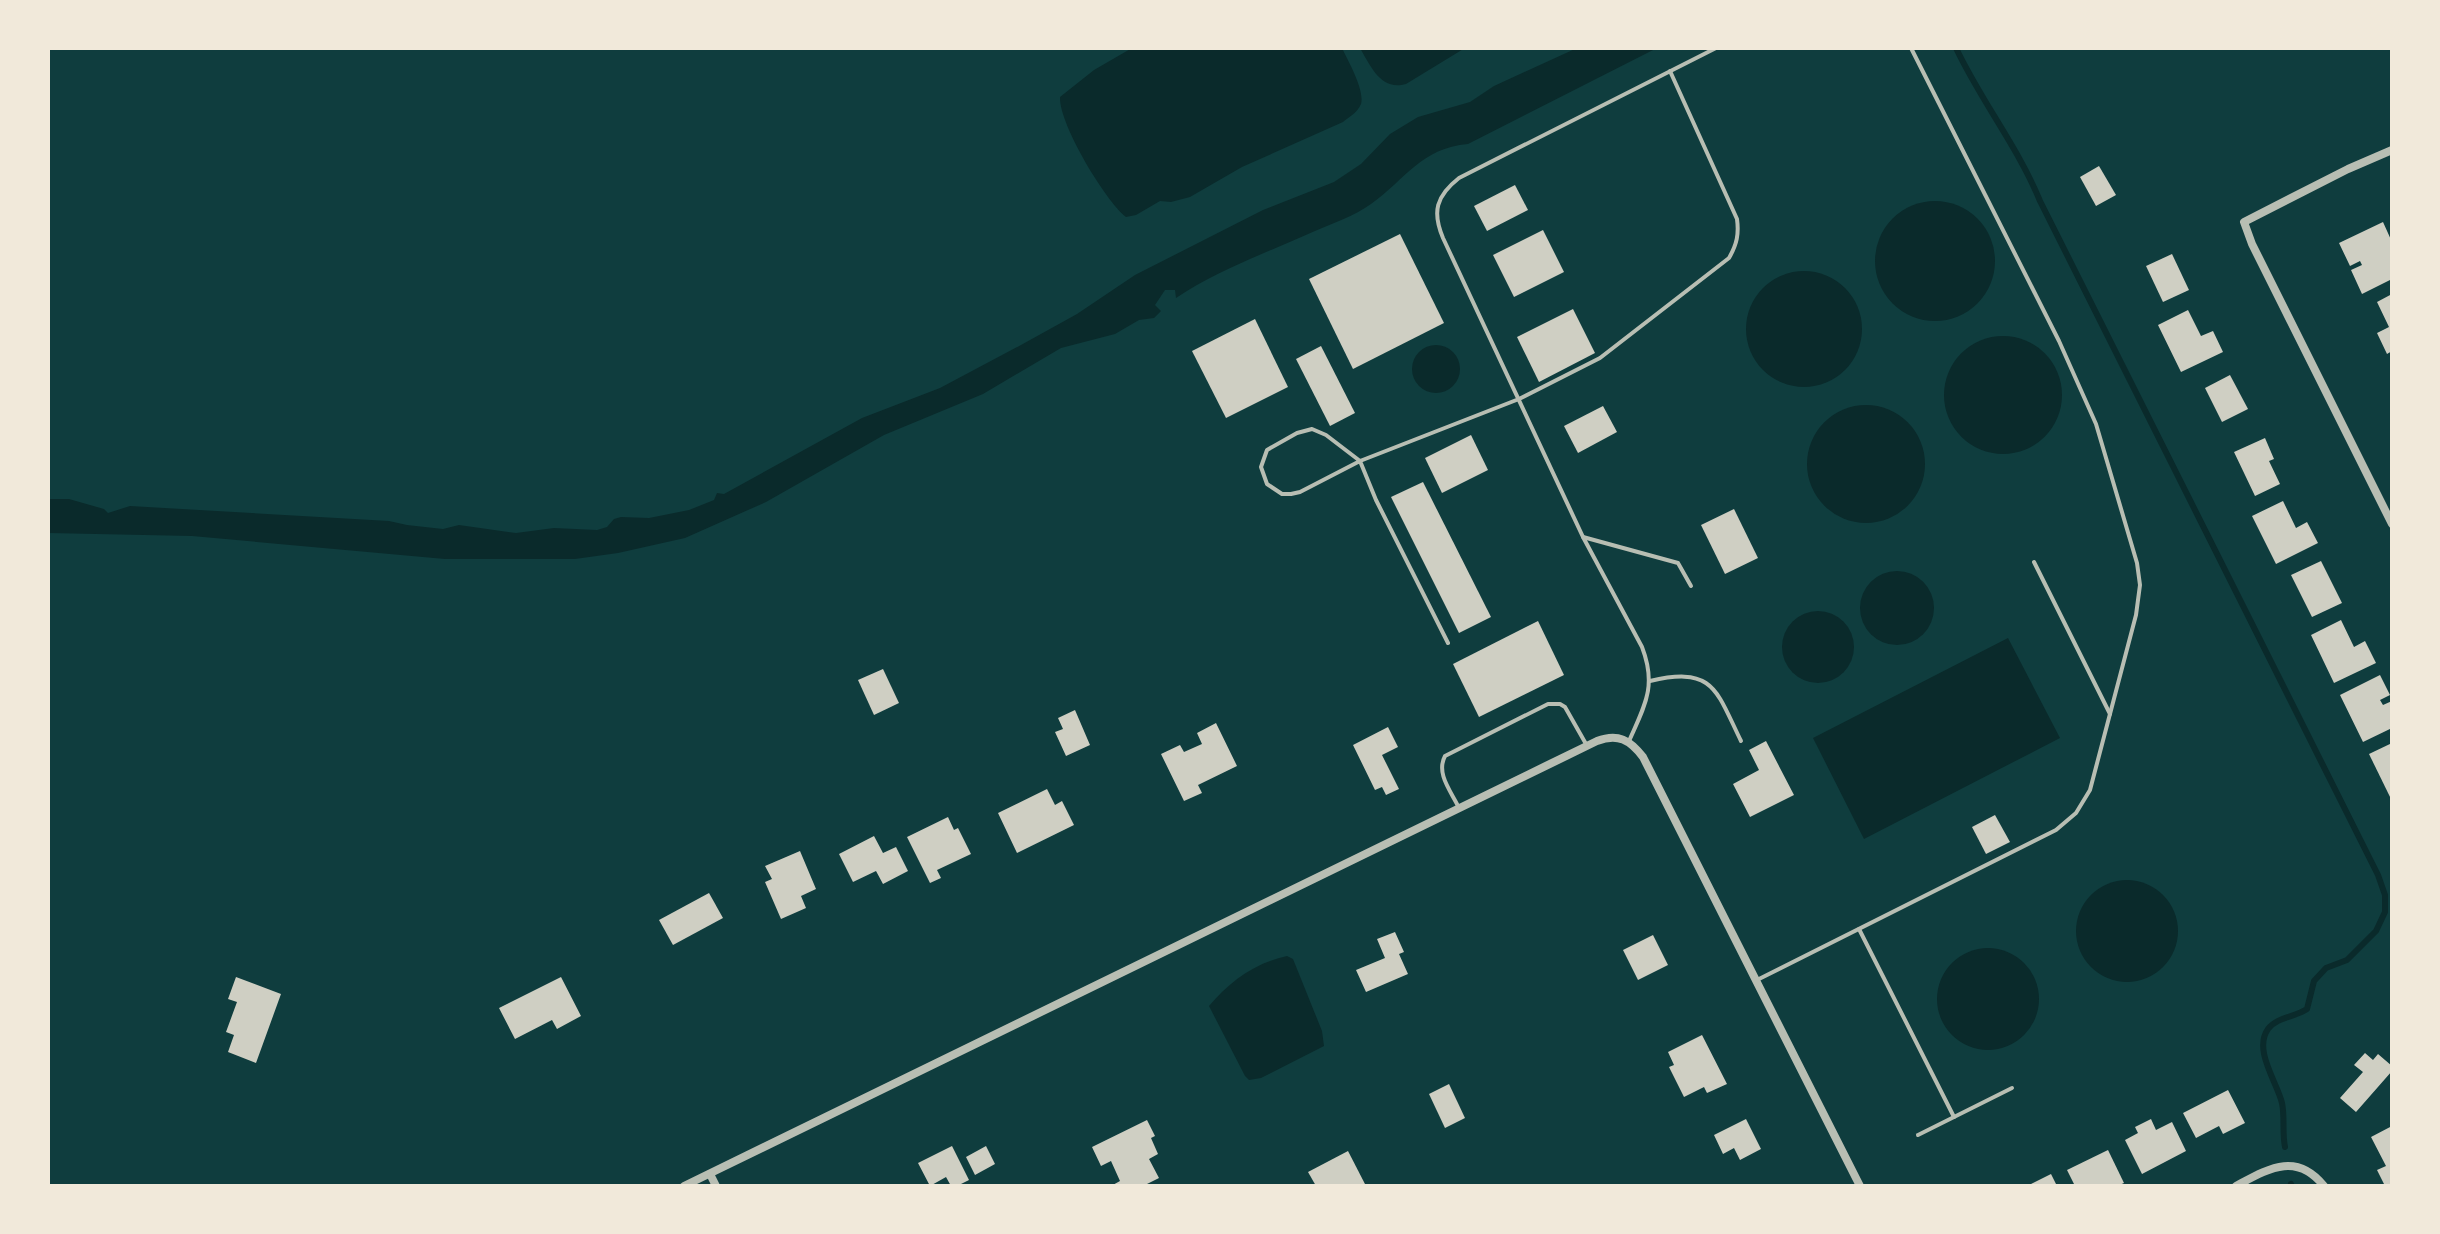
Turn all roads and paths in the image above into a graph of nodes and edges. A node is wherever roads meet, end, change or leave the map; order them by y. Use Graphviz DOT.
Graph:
graph roads {
  1 [pos="1716,48"];
  2 [pos="1911,48"];
  3 [pos="1670,71"];
  4 [pos="2392,150"];
  5 [pos="1519,399"];
  6 [pos="1360,461"];
  7 [pos="2392,524"];
  8 [pos="1583,537"];
  9 [pos="2034,562"];
  10 [pos="1691,586"];
  11 [pos="1448,643"];
  12 [pos="1650,681"];
  13 [pos="2111,715"];
  14 [pos="1624,739"];
  15 [pos="1741,741"];
  16 [pos="1587,746"];
  17 [pos="1459,808"];
  18 [pos="1859,929"];
  19 [pos="1756,980"];
  20 [pos="2012,1088"];
  21 [pos="1954,1117"];
  22 [pos="1918,1135"];
  23 [pos="710,1174"];
  24 [pos="684,1186"];
  25 [pos="716,1186"];
  26 [pos="1860,1186"];
  27 [pos="2236,1186"];
  28 [pos="2324,1186"];
  1 -- 3 [label="lane"];
  2 -- 13 [label="lane"];
  3 -- 5 [label="lane"];
  3 -- 5 [label="lane"];
  4 -- 7 [label="street"];
  5 -- 6 [label="lane"];
  5 -- 8 [label="lane"];
  6 -- 6 [label="lane"];
  6 -- 11 [label="lane"];
  8 -- 10 [label="lane"];
  8 -- 12 [label="lane"];
  9 -- 13 [label="lane"];
  12 -- 14 [label="lane"];
  12 -- 15 [label="lane"];
  13 -- 18 [label="lane"];
  14 -- 16 [label="street"];
  14 -- 19 [label="street"];
  16 -- 17 [label="street"];
  16 -- 17 [label="lane"];
  17 -- 23 [label="street"];
  18 -- 19 [label="lane"];
  18 -- 21 [label="lane"];
  19 -- 26 [label="street"];
  20 -- 21 [label="lane"];
  21 -- 22 [label="lane"];
  23 -- 24 [label="street"];
  23 -- 25 [label="street"];
  27 -- 28 [label="street"];
}
